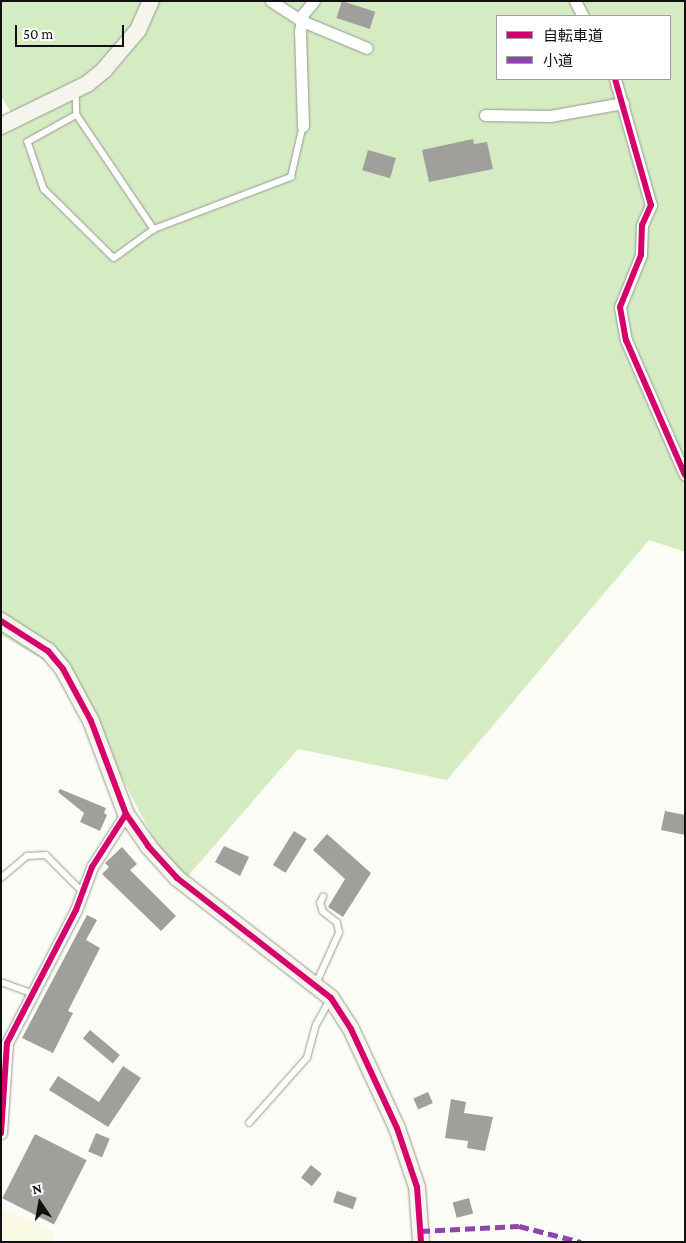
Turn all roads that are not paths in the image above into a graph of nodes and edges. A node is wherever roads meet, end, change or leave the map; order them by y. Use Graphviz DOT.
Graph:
graph roads {
  1 [pos="151,1"];
  2 [pos="271,1"];
  3 [pos="314,1"];
  4 [pos="575,1"];
  5 [pos="582,15"];
  6 [pos="302,21"];
  7 [pos="367,48"];
  8 [pos="615,80"];
  9 [pos="76,89"];
  10 [pos="623,103"];
  11 [pos="77,115"];
  12 [pos="485,115"];
  13 [pos="303,124"];
  14 [pos="1,126"];
  15 [pos="154,229"];
  16 [pos="685,475"];
  17 [pos="1,621"];
  18 [pos="126,814"];
  19 [pos="1,878"];
  20 [pos="83,892"];
  21 [pos="323,897"];
  22 [pos="1,982"];
  23 [pos="316,984"];
  24 [pos="32,993"];
  25 [pos="331,998"];
  26 [pos="3,1078"];
  27 [pos="249,1122"];
  28 [pos="1,1132"];
  29 [pos="421,1242"];
  1 -- 9 [label="street"];
  2 -- 6 [label="street"];
  3 -- 6 [label="street"];
  4 -- 5 [label="street"];
  6 -- 7 [label="street"];
  6 -- 13 [label="street"];
  8 -- 10 [label="street"];
  9 -- 11 [label="lane"];
  9 -- 14 [label="street"];
  10 -- 12 [label="street"];
  10 -- 16 [label="street"];
  11 -- 15 [label="lane"];
  11 -- 15 [label="lane"];
  13 -- 15 [label="lane"];
  17 -- 18 [label="street"];
  18 -- 20 [label="street"];
  18 -- 23 [label="street"];
  19 -- 20 [label="lane"];
  20 -- 24 [label="street"];
  21 -- 23 [label="lane"];
  22 -- 24 [label="lane"];
  23 -- 25 [label="street"];
  24 -- 26 [label="street"];
  25 -- 27 [label="lane"];
  25 -- 29 [label="street"];
  26 -- 28 [label="street"];
}
